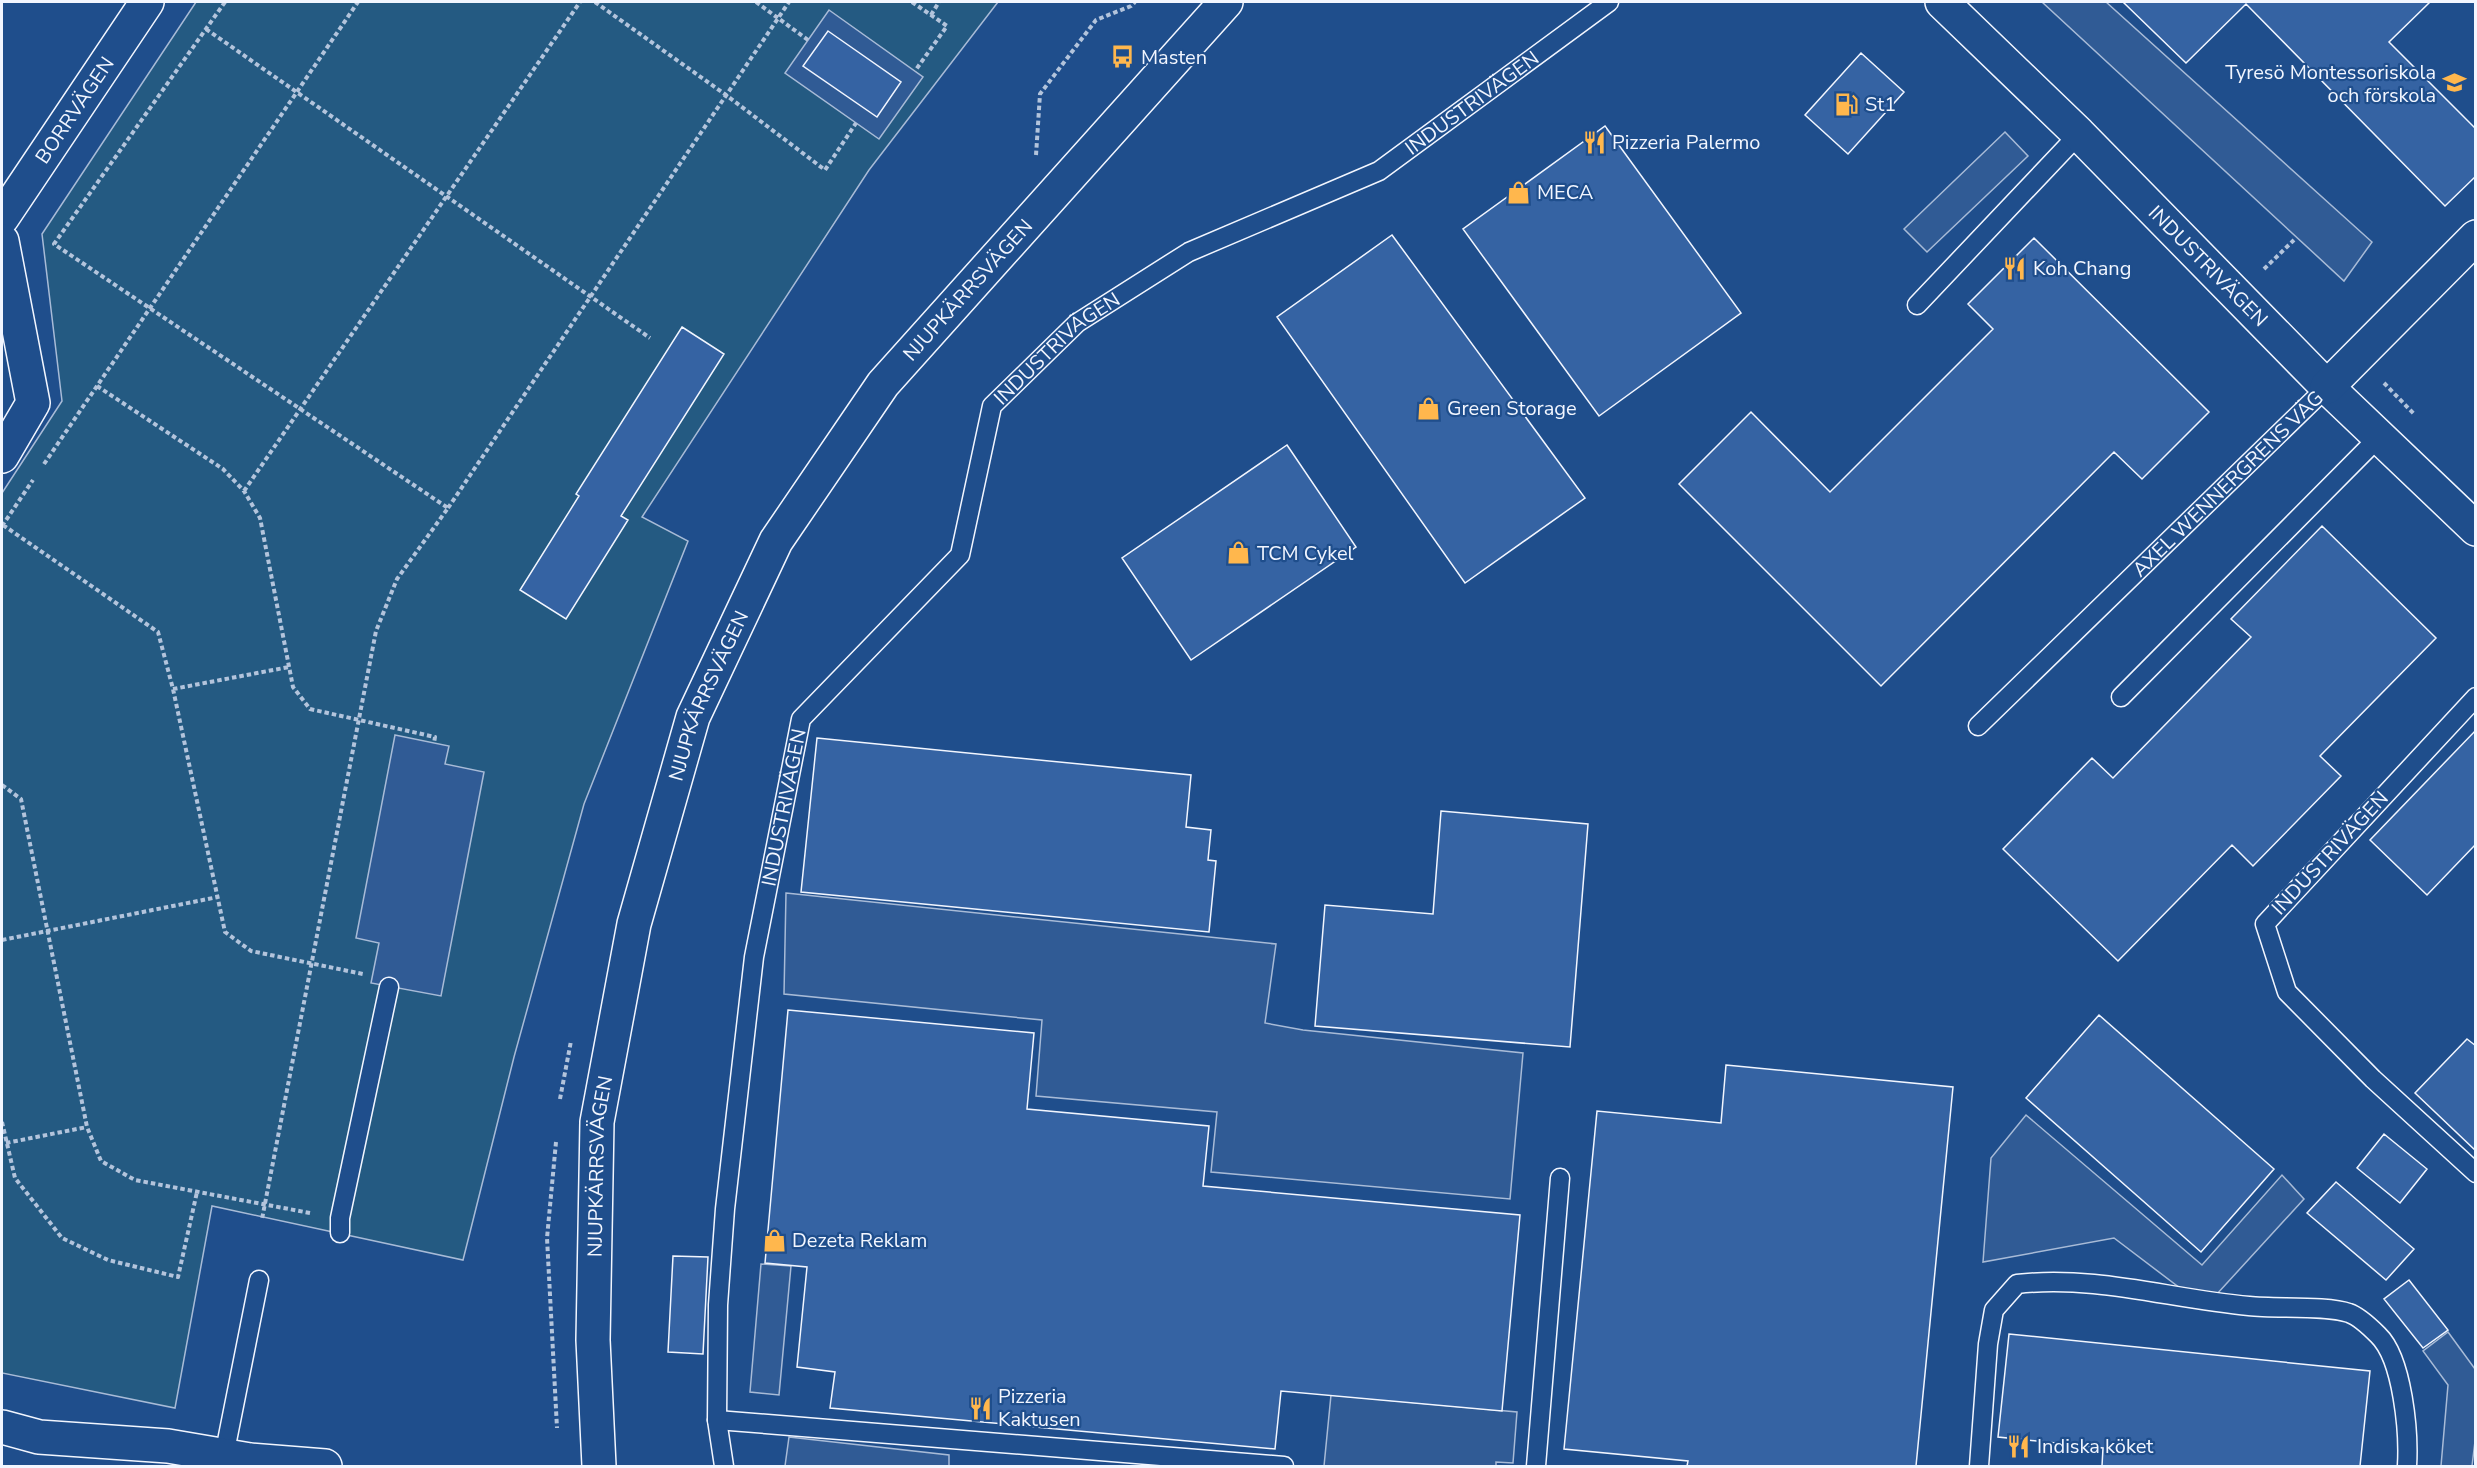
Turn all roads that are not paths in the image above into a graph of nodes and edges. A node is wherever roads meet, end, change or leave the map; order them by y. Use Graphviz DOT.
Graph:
graph roads {
  1 [pos="147,2"];
  2 [pos="1204,2"];
  3 [pos="1226,2"];
  4 [pos="1609,2"];
  5 [pos="1942,2"];
  6 [pos="1168,65"];
  7 [pos="2079,134"];
  8 [pos="2,218"];
  9 [pos="2475,237"];
  10 [pos="2,242"];
  11 [pos="1917,305"];
  12 [pos="2327,387"];
  13 [pos="2379,437"];
  14 [pos="2,456"];
  15 [pos="2475,529"];
  16 [pos="2121,697"];
  17 [pos="2475,697"];
  18 [pos="1978,726"];
  19 [pos="389,987"];
  20 [pos="2475,1173"];
  21 [pos="1560,1178"];
  22 [pos="340,1225"];
  23 [pos="259,1280"];
  24 [pos="717,1420"];
  25 [pos="2,1426"];
  26 [pos="166,1456"];
  27 [pos="224,1456"];
  28 [pos="325,1467"];
  29 [pos="599,1467"];
  30 [pos="724,1467"];
  31 [pos="1284,1467"];
  32 [pos="1536,1467"];
  33 [pos="1978,1467"];
  34 [pos="2407,1467"];
  1 -- 8 [label="street, BORRVÄGEN"];
  2 -- 6 [label="street, NJUPKÄRRSVÄGEN"];
  3 -- 6 [label="street, NJUPKÄRRSVÄGEN"];
  4 -- 24 [label="lane, INDUSTRIVÄGEN"];
  5 -- 7 [label="street, INDUSTRIVÄGEN"];
  6 -- 29 [label="street, NJUPKÄRRSVÄGEN"];
  7 -- 11 [label="lane"];
  7 -- 12 [label="street, INDUSTRIVÄGEN"];
  9 -- 12 [label="street, AXEL WENNERGRENS VÄG"];
  10 -- 14 [label="street"];
  12 -- 13 [label="street, INDUSTRIVÄGEN"];
  12 -- 18 [label="lane, AXEL WENNERGRENS VÄG"];
  13 -- 15 [label="street, INDUSTRIVÄGEN"];
  13 -- 16 [label="lane"];
  17 -- 20 [label="lane, INDUSTRIVÄGEN"];
  19 -- 22 [label="lane"];
  21 -- 32 [label="lane"];
  23 -- 27 [label="lane"];
  24 -- 30 [label="lane, INDUSTRIVÄGEN"];
  24 -- 31 [label="lane"];
  25 -- 26 [label="street"];
  26 -- 27 [label="street"];
  27 -- 28 [label="street"];
  33 -- 34 [label="lane"];
}
